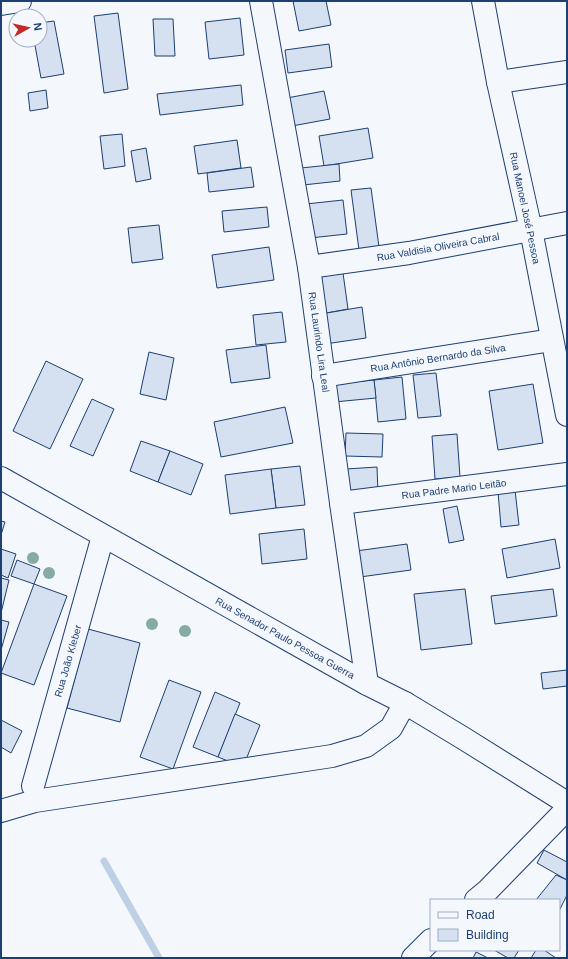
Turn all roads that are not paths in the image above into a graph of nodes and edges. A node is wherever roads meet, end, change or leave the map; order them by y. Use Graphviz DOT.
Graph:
graph roads {
  1 [pos="20,1"];
  2 [pos="261,1"];
  3 [pos="483,1"];
  4 [pos="1,4"];
  5 [pos="567,72"];
  6 [pos="498,82"];
  7 [pos="567,222"];
  8 [pos="531,230"];
  9 [pos="308,267"];
  10 [pos="552,340"];
  11 [pos="323,376"];
  12 [pos="567,415"];
  13 [pos="567,474"];
  14 [pos="1,478"];
  15 [pos="340,503"];
  16 [pos="102,536"];
  17 [pos="367,684"];
  18 [pos="405,704"];
  19 [pos="33,786"];
  20 [pos="567,803"];
  21 [pos="567,810"];
  22 [pos="1,811"];
  23 [pos="477,899"];
  24 [pos="430,941"];
  25 [pos="413,958"];
  1 -- 4 [label="street"];
  2 -- 9 [label="street, Rua Laurindo Lira Leal"];
  3 -- 6 [label="street, Rua Manoel José Pessoa"];
  5 -- 6 [label="street"];
  6 -- 8 [label="street, Rua Manoel José Pessoa"];
  7 -- 8 [label="street, Rua Valdisia Oliveira Cabral"];
  8 -- 9 [label="street, Rua Valdisia Oliveira Cabral"];
  8 -- 10 [label="street, Rua Manoel José Pessoa"];
  9 -- 11 [label="street, Rua Laurindo Lira Leal"];
  10 -- 11 [label="street, Rua Antônio Bernardo da Silva"];
  10 -- 12 [label="street, Rua Manoel José Pessoa"];
  11 -- 15 [label="street, Rua Laurindo Lira Leal"];
  13 -- 15 [label="street, Rua Padre Mario Leitão"];
  14 -- 16 [label="street, Rua Senador Paulo Pessoa Guerra"];
  15 -- 17 [label="street, Rua Laurindo Lira Leal"];
  16 -- 17 [label="street, Rua Senador Paulo Pessoa Guerra"];
  16 -- 19 [label="street, Rua João Kleber"];
  17 -- 18 [label="street, Rua Senador Paulo Pessoa Guerra"];
  18 -- 20 [label="street, Rua Senador Paulo Pessoa Guerra"];
  18 -- 22 [label="street"];
  21 -- 23 [label="street"];
  24 -- 25 [label="street"];
}
